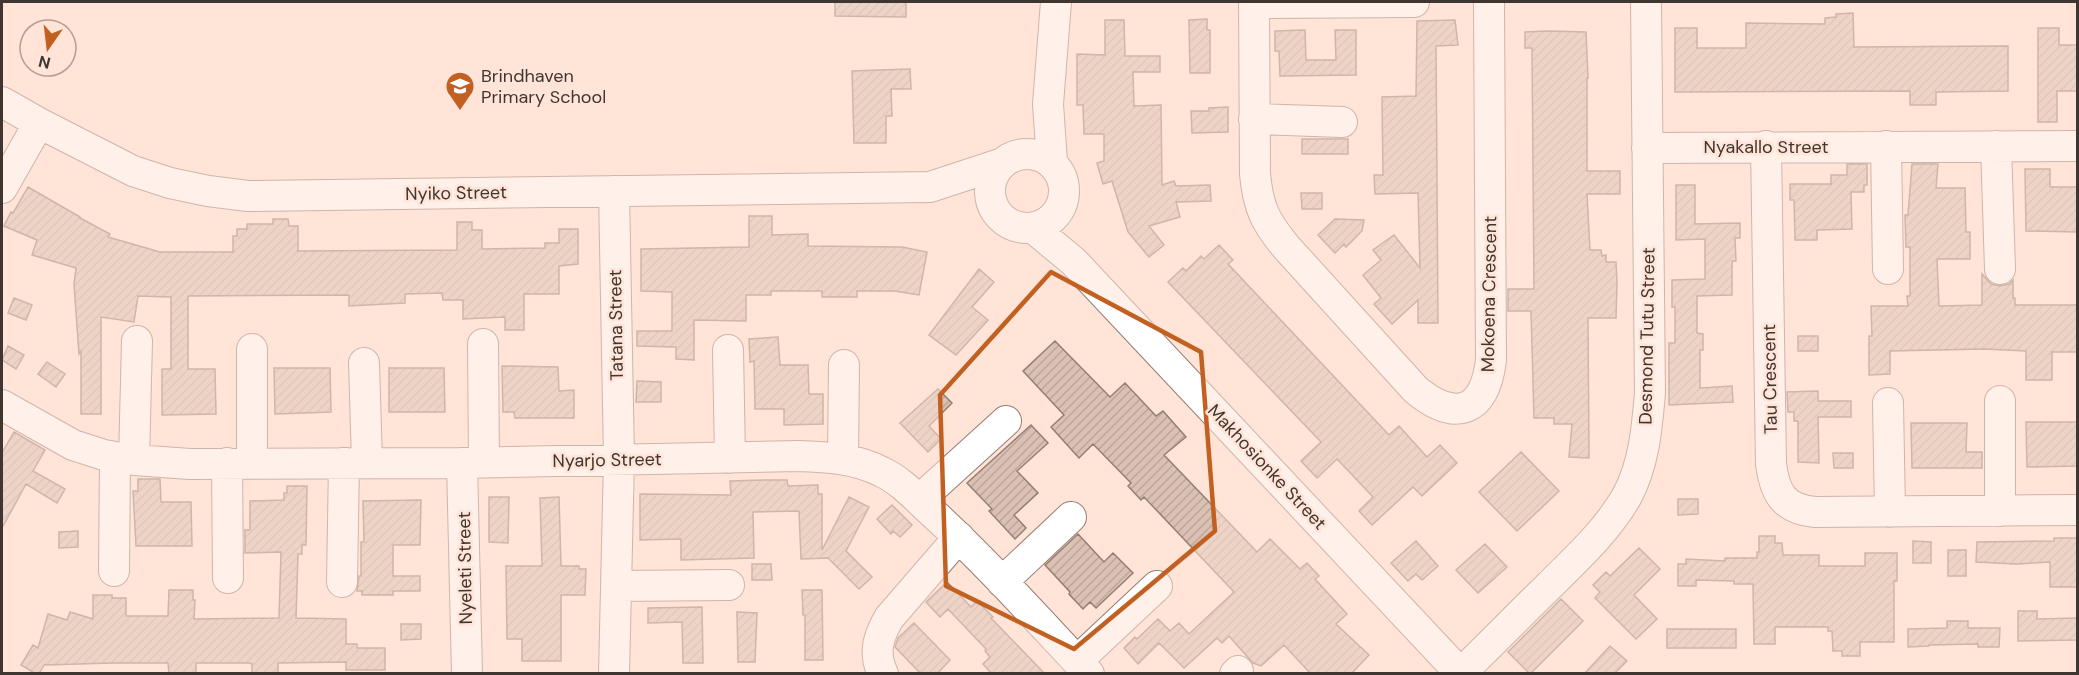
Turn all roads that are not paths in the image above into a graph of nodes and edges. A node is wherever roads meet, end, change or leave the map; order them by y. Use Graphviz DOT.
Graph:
graph roads {
  1 [pos="1056,2"];
  2 [pos="1254,2"];
  3 [pos="1414,2"];
  4 [pos="1490,2"];
  5 [pos="1646,2"];
  6 [pos="2,102"];
  7 [pos="1048,104"];
  8 [pos="1254,119"];
  9 [pos="1342,122"];
  10 [pos="39,123"];
  11 [pos="1766,146"];
  12 [pos="1886,146"];
  13 [pos="1996,146"];
  14 [pos="2078,146"];
  15 [pos="1647,148"];
  16 [pos="1009,159"];
  17 [pos="1052,162"];
  18 [pos="930,187"];
  19 [pos="2,188"];
  20 [pos="614,191"];
  21 [pos="1062,204"];
  22 [pos="994,209"];
  23 [pos="1032,228"];
  24 [pos="1073,261"];
  25 [pos="1888,269"];
  26 [pos="2000,269"];
  27 [pos="137,341"];
  28 [pos="483,344"];
  29 [pos="252,349"];
  30 [pos="728,350"];
  31 [pos="364,363"];
  32 [pos="844,365"];
  33 [pos="2000,401"];
  34 [pos="1888,403"];
  35 [pos="4,413"];
  36 [pos="1006,421"];
  37 [pos="730,458"];
  38 [pos="124,459"];
  39 [pos="619,459"];
  40 [pos="843,459"];
  41 [pos="240,463"];
  42 [pos="356,463"];
  43 [pos="473,463"];
  44 [pos="918,500"];
  45 [pos="2078,510"];
  46 [pos="2000,511"];
  47 [pos="1890,512"];
  48 [pos="1071,517"];
  49 [pos="959,537"];
  50 [pos="114,571"];
  51 [pos="228,578"];
  52 [pos="342,582"];
  53 [pos="1002,582"];
  54 [pos="729,585"];
  55 [pos="616,586"];
  56 [pos="1157,586"];
  57 [pos="1083,667"];
  58 [pos="1460,673"];
  59 [pos="467,674"];
  60 [pos="614,674"];
  61 [pos="883,674"];
  1 -- 7 [label="street"];
  2 -- 3 [label="street"];
  2 -- 8 [label="street, Mokoena Crescent"];
  4 -- 8 [label="street, Mokoena Crescent"];
  5 -- 15 [label="street, Desmond Tutu Street"];
  6 -- 10 [label="street, Nyiko Street"];
  7 -- 16 [label="street"];
  7 -- 17 [label="street"];
  8 -- 9 [label="street"];
  10 -- 19 [label="street"];
  10 -- 20 [label="street, Nyiko Street"];
  11 -- 12 [label="street, Nyakallo Street"];
  11 -- 15 [label="street, Nyakallo Street"];
  11 -- 47 [label="street, Tau Crescent"];
  12 -- 13 [label="street, Nyakallo Street"];
  12 -- 25 [label="street"];
  13 -- 14 [label="street, Nyakallo Street"];
  13 -- 26 [label="street"];
  15 -- 58 [label="street, Desmond Tutu Street"];
  16 -- 17 [label="street"];
  16 -- 18 [label="street, Nyiko Street"];
  16 -- 22 [label="street"];
  17 -- 21 [label="street"];
  18 -- 20 [label="street, Nyiko Street"];
  18 -- 22 [label="street, Nyiko Street"];
  20 -- 39 [label="street, Tatana Street"];
  21 -- 23 [label="street"];
  21 -- 24 [label="street, Makhosionke Street"];
  22 -- 23 [label="street"];
  23 -- 24 [label="street, Makhosionke Street"];
  24 -- 58 [label="street, Makhosionke Street"];
  27 -- 38 [label="street"];
  28 -- 43 [label="street"];
  29 -- 41 [label="street"];
  30 -- 37 [label="street"];
  31 -- 42 [label="street"];
  32 -- 40 [label="street"];
  33 -- 46 [label="street"];
  34 -- 47 [label="street"];
  35 -- 38 [label="street, Nyarjo Street"];
  36 -- 44 [label="street"];
  37 -- 39 [label="street, Nyarjo Street"];
  37 -- 40 [label="street, Nyarjo Street"];
  38 -- 41 [label="street, Nyarjo Street"];
  38 -- 50 [label="street"];
  39 -- 43 [label="street, Nyarjo Street"];
  39 -- 55 [label="street, Tatana Street"];
  40 -- 44 [label="street, Nyarjo Street"];
  41 -- 42 [label="street, Nyarjo Street"];
  41 -- 51 [label="street"];
  42 -- 43 [label="street, Nyarjo Street"];
  42 -- 52 [label="street"];
  43 -- 59 [label="street, Nyeleti Street"];
  44 -- 49 [label="street, Nyarjo Street"];
  45 -- 46 [label="street, Tau Crescent"];
  46 -- 47 [label="street, Tau Crescent"];
  48 -- 53 [label="street"];
  49 -- 53 [label="street, Nyarjo Street"];
  49 -- 61 [label="street"];
  53 -- 57 [label="street, Nyarjo Street"];
  54 -- 55 [label="street"];
  55 -- 60 [label="street, Tatana Street"];
  56 -- 57 [label="street, Nyarjo Street"];
}
